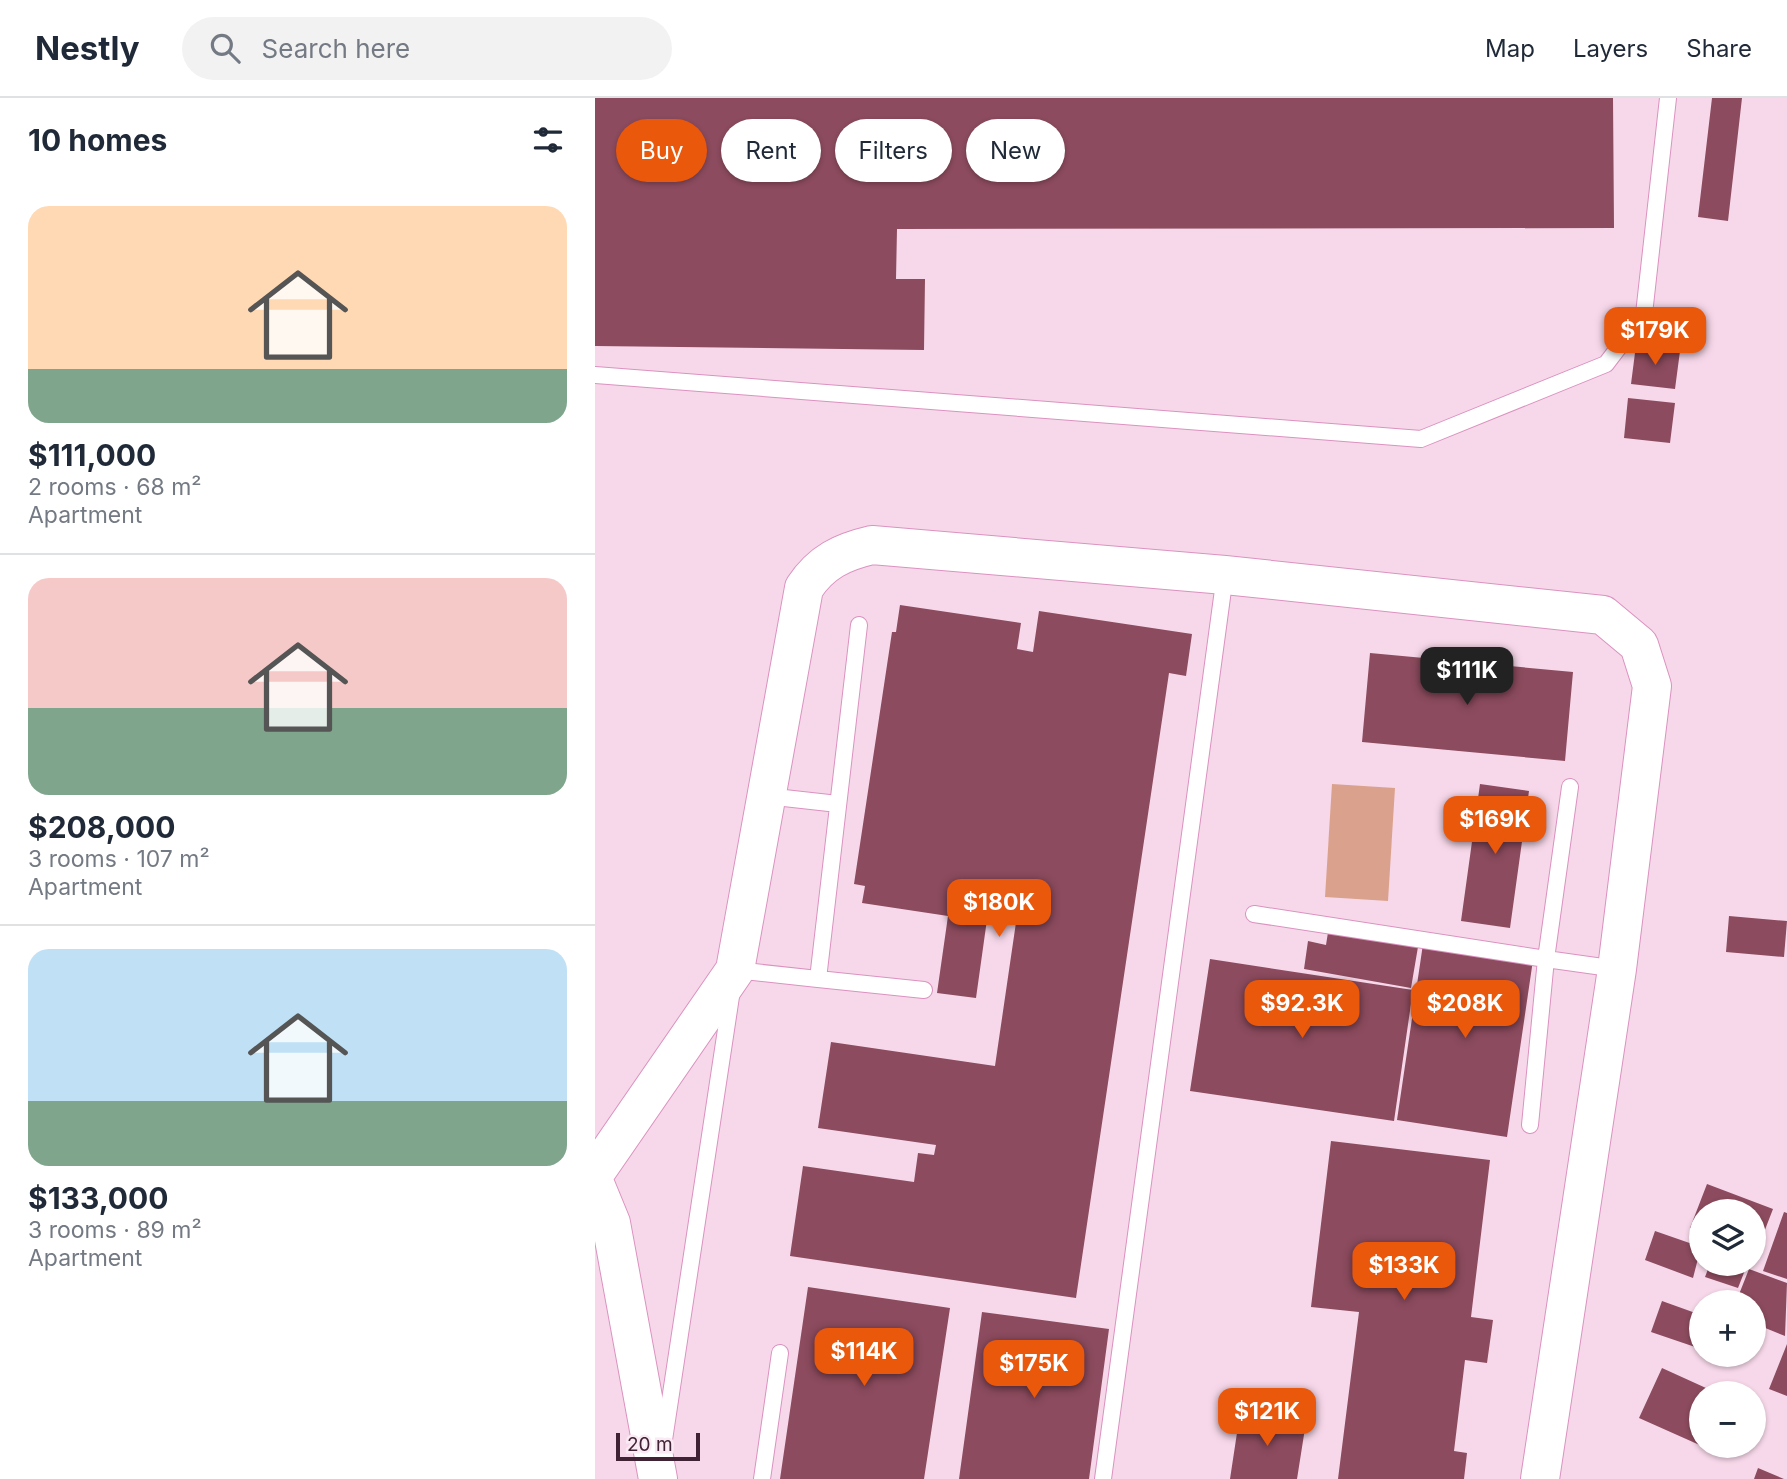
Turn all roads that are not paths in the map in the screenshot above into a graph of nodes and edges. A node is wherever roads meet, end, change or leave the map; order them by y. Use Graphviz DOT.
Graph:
graph roads {
  1 [pos="1668,98"];
  2 [pos="595,375"];
  3 [pos="1225,575"];
  4 [pos="859,625"];
  5 [pos="1570,787"];
  6 [pos="766,796"];
  7 [pos="838,804"];
  8 [pos="1254,914"];
  9 [pos="1546,959"];
  10 [pos="1617,969"];
  11 [pos="735,970"];
  12 [pos="818,979"];
  13 [pos="923,990"];
  14 [pos="1530,1125"];
  15 [pos="595,1172"];
  16 [pos="595,1184"];
  17 [pos="780,1353"];
  18 [pos="658,1479"];
  19 [pos="762,1479"];
  20 [pos="1103,1479"];
  21 [pos="1541,1479"];
  1 -- 2 [label="lane"];
  3 -- 6 [label="street"];
  3 -- 10 [label="street"];
  3 -- 20 [label="lane"];
  4 -- 7 [label="lane"];
  5 -- 9 [label="lane"];
  6 -- 7 [label="lane"];
  6 -- 11 [label="street"];
  7 -- 12 [label="lane"];
  8 -- 9 [label="lane"];
  9 -- 10 [label="lane"];
  9 -- 14 [label="lane"];
  10 -- 21 [label="street"];
  11 -- 12 [label="lane"];
  11 -- 15 [label="street"];
  11 -- 18 [label="lane"];
  12 -- 13 [label="lane"];
  16 -- 18 [label="street"];
  17 -- 19 [label="lane"];
}
